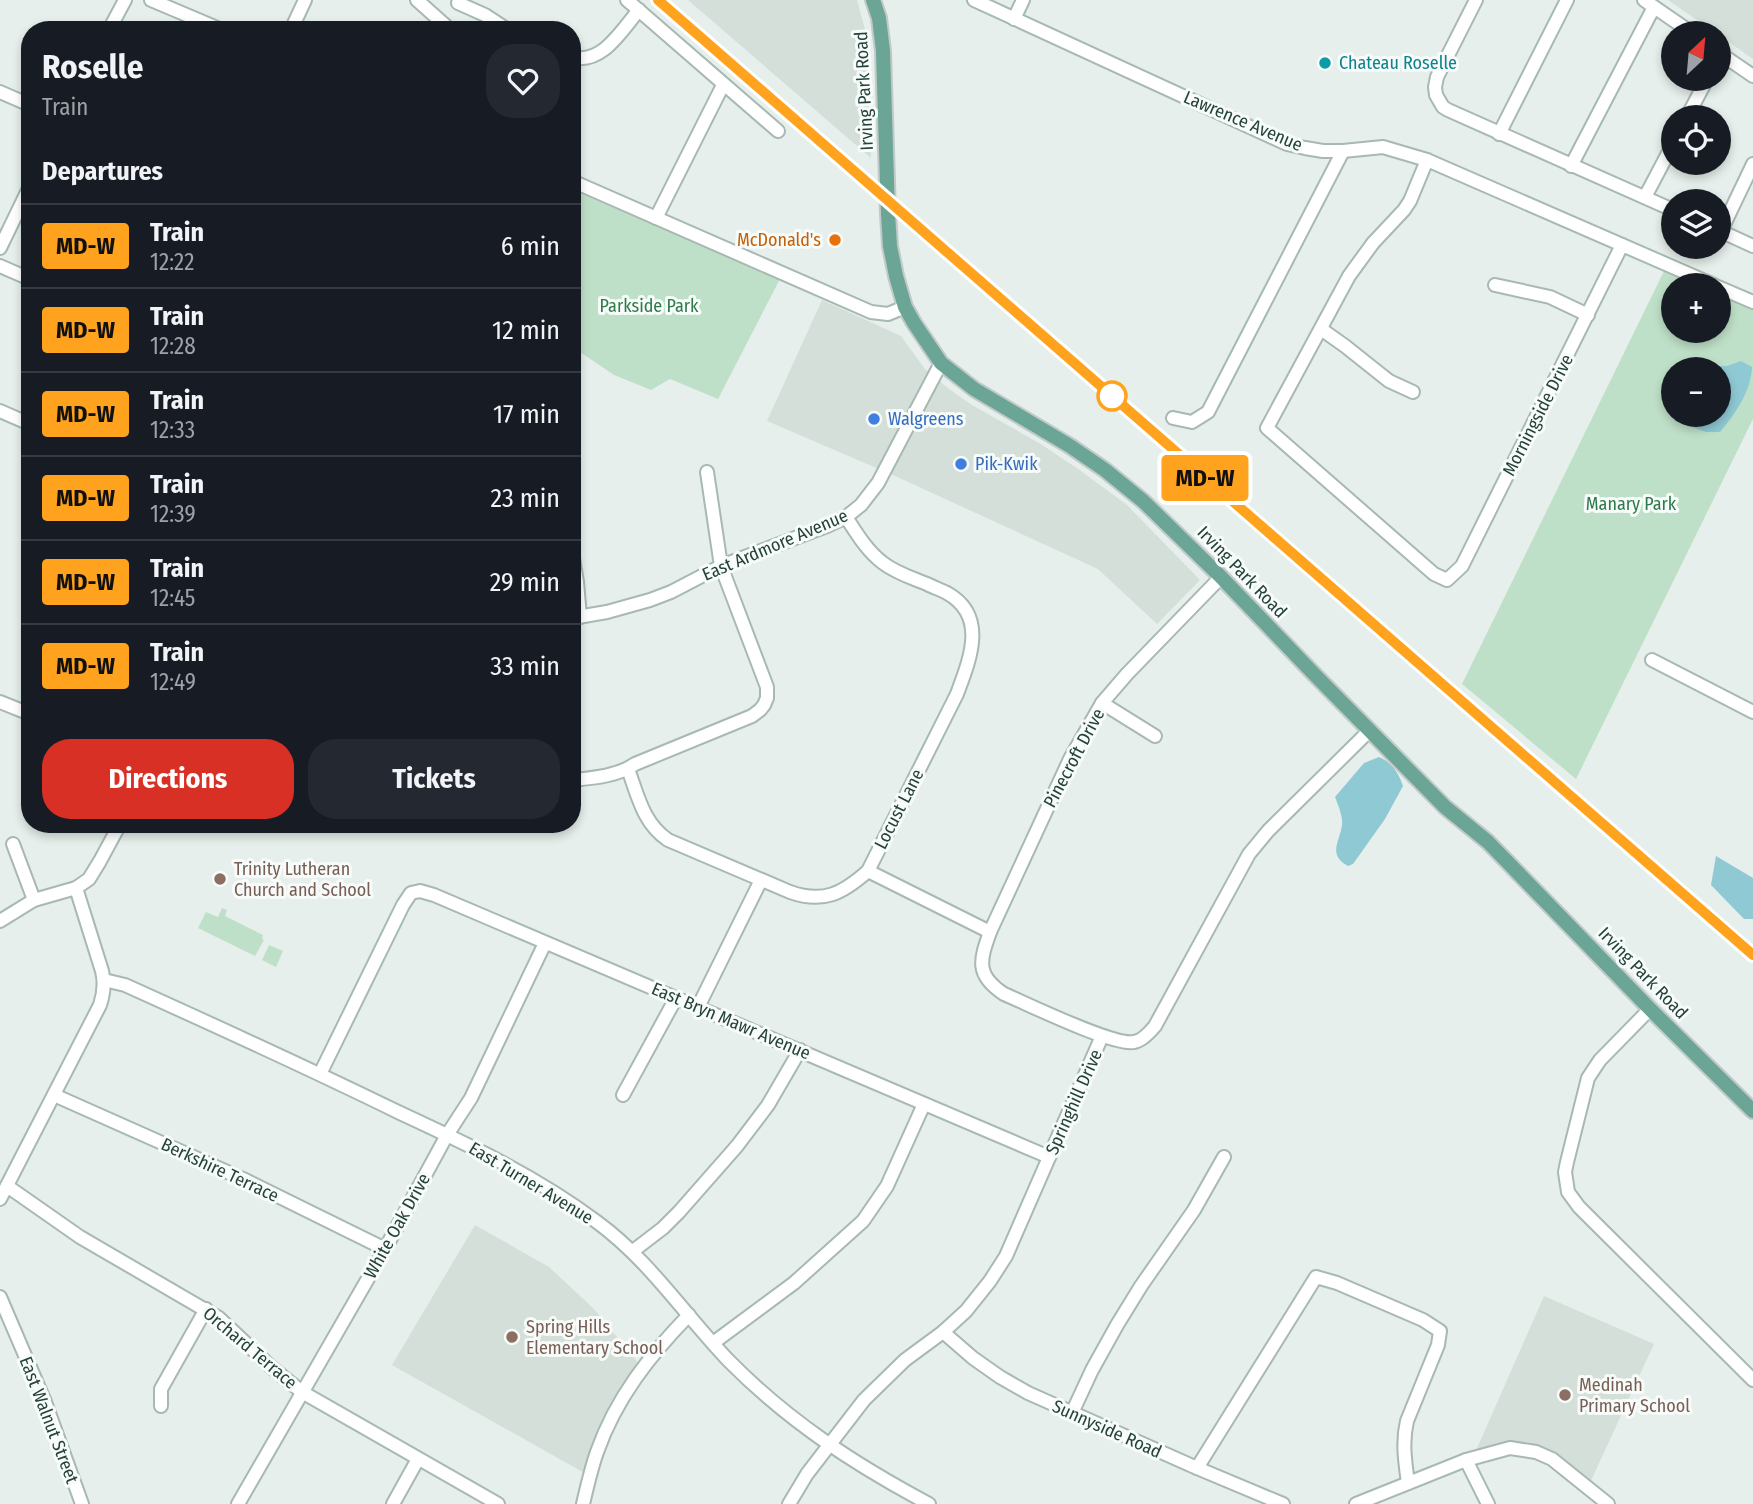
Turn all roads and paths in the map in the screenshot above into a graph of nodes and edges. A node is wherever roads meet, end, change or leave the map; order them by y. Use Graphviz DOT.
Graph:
graph roads {
  1 [pos="125,0"];
  2 [pos="151,0"];
  3 [pos="305,0"];
  4 [pos="417,0"];
  5 [pos="627,0"];
  6 [pos="873,0"];
  7 [pos="974,0"];
  8 [pos="1023,0"];
  9 [pos="1476,0"];
  10 [pos="1567,0"];
  11 [pos="458,1"];
  12 [pos="1649,3"];
  13 [pos="639,10"];
  14 [pos="1014,19"];
  15 [pos="114,21"];
  16 [pos="201,21"];
  17 [pos="295,21"];
  18 [pos="439,21"];
  19 [pos="449,21"];
  20 [pos="494,21"];
  21 [pos="1675,21"];
  22 [pos="581,58"];
  23 [pos="1731,62"];
  24 [pos="1753,76"];
  25 [pos="723,85"];
  26 [pos="0,92"];
  27 [pos="21,101"];
  28 [pos="778,131"];
  29 [pos="1499,134"];
  30 [pos="1343,151"];
  31 [pos="1427,160"];
  32 [pos="1753,164"];
  33 [pos="1571,166"];
  34 [pos="1661,167"];
  35 [pos="581,185"];
  36 [pos="1645,197"];
  37 [pos="21,204"];
  38 [pos="1661,204"];
  39 [pos="1731,208"];
  40 [pos="656,218"];
  41 [pos="1731,235"];
  42 [pos="1622,245"];
  43 [pos="1753,246"];
  44 [pos="0,247"];
  45 [pos="0,266"];
  46 [pos="1686,273"];
  47 [pos="21,275"];
  48 [pos="1495,285"];
  49 [pos="1731,292"];
  50 [pos="1753,302"];
  51 [pos="905,307"];
  52 [pos="1588,315"];
  53 [pos="1321,329"];
  54 [pos="941,363"];
  55 [pos="1413,392"];
  56 [pos="0,411"];
  57 [pos="1173,418"];
  58 [pos="21,420"];
  59 [pos="707,472"];
  60 [pos="846,517"];
  61 [pos="721,566"];
  62 [pos="1221,577"];
  63 [pos="581,616"];
  64 [pos="1652,660"];
  65 [pos="0,702"];
  66 [pos="1102,704"];
  67 [pos="21,710"];
  68 [pos="1753,712"];
  69 [pos="1370,730"];
  70 [pos="1155,736"];
  71 [pos="628,769"];
  72 [pos="581,779"];
  73 [pos="115,833"];
  74 [pos="13,844"];
  75 [pos="868,871"];
  76 [pos="761,880"];
  77 [pos="76,888"];
  78 [pos="34,900"];
  79 [pos="0,921"];
  80 [pos="990,932"];
  81 [pos="545,943"];
  82 [pos="104,981"];
  83 [pos="676,998"];
  84 [pos="698,1007"];
  85 [pos="1650,1009"];
  86 [pos="1102,1036"];
  87 [pos="800,1050"];
  88 [pos="320,1074"];
  89 [pos="54,1095"];
  90 [pos="623,1096"];
  91 [pos="924,1104"];
  92 [pos="1753,1111"];
  93 [pos="447,1135"];
  94 [pos="1049,1157"];
  95 [pos="1224,1157"];
  96 [pos="7,1186"];
  97 [pos="0,1199"];
  98 [pos="385,1249"];
  99 [pos="633,1251"];
  100 [pos="0,1297"];
  101 [pos="206,1309"];
  102 [pos="689,1314"];
  103 [pos="943,1332"];
  104 [pos="713,1343"];
  105 [pos="1753,1380"];
  106 [pos="302,1392"];
  107 [pos="161,1406"];
  108 [pos="1072,1413"];
  109 [pos="829,1445"];
  110 [pos="418,1459"];
  111 [pos="1466,1460"];
  112 [pos="1197,1468"];
  113 [pos="1408,1483"];
  114 [pos="82,1504"];
  115 [pos="238,1504"];
  116 [pos="393,1504"];
  117 [pos="498,1504"];
  118 [pos="583,1504"];
  119 [pos="789,1504"];
  120 [pos="929,1504"];
  121 [pos="1283,1504"];
  122 [pos="1356,1504"];
  123 [pos="1488,1504"];
  124 [pos="1608,1504"];
  1 -- 15 [label="street"];
  2 -- 16 [label="street"];
  3 -- 17 [label="street"];
  4 -- 18 [label="street"];
  5 -- 13 [label="street"];
  6 -- 51 [label="main road, Irving Park Road"];
  7 -- 14 [label="street, Lawrence Avenue"];
  8 -- 14 [label="street"];
  9 -- 29 [label="street"];
  10 -- 29 [label="street"];
  11 -- 19 [label="street"];
  11 -- 20 [label="street"];
  12 -- 21 [label="street"];
  12 -- 33 [label="street"];
  13 -- 22 [label="street"];
  13 -- 25 [label="street"];
  14 -- 30 [label="street, Lawrence Avenue"];
  23 -- 24 [label="street"];
  25 -- 28 [label="street"];
  25 -- 40 [label="street"];
  26 -- 27 [label="street"];
  29 -- 33 [label="street"];
  30 -- 31 [label="street, Lawrence Avenue"];
  30 -- 57 [label="street"];
  31 -- 42 [label="street, Lawrence Avenue"];
  31 -- 53 [label="street"];
  32 -- 39 [label="street"];
  33 -- 36 [label="street"];
  34 -- 36 [label="street"];
  35 -- 40 [label="street"];
  36 -- 38 [label="street"];
  37 -- 44 [label="street"];
  40 -- 51 [label="street"];
  41 -- 43 [label="street"];
  42 -- 46 [label="street, Lawrence Avenue"];
  42 -- 52 [label="street, Morningside Drive"];
  45 -- 47 [label="street"];
  48 -- 52 [label="street"];
  49 -- 50 [label="street, Lawrence Avenue"];
  51 -- 54 [label="main road, Irving Park Road"];
  52 -- 53 [label="street, Morningside Drive"];
  53 -- 55 [label="street"];
  54 -- 60 [label="street, East Ardmore Avenue"];
  54 -- 62 [label="main road, Irving Park Road"];
  56 -- 58 [label="street"];
  59 -- 61 [label="street"];
  60 -- 61 [label="street, East Ardmore Avenue"];
  60 -- 75 [label="street, Locust Lane"];
  61 -- 63 [label="street, East Ardmore Avenue"];
  61 -- 71 [label="street"];
  62 -- 66 [label="street, Pinecroft Drive"];
  62 -- 69 [label="main road, Irving Park Road"];
  64 -- 68 [label="street"];
  65 -- 67 [label="street"];
  66 -- 70 [label="street"];
  66 -- 80 [label="street, Pinecroft Drive"];
  69 -- 85 [label="main road, Irving Park Road"];
  69 -- 86 [label="street, Springhill Drive"];
  71 -- 72 [label="street"];
  71 -- 76 [label="street, Locust Lane"];
  73 -- 77 [label="street"];
  74 -- 78 [label="street"];
  75 -- 76 [label="street, Locust Lane"];
  75 -- 80 [label="street"];
  76 -- 84 [label="street"];
  77 -- 78 [label="street"];
  77 -- 82 [label="street"];
  78 -- 79 [label="street"];
  80 -- 86 [label="street, Pinecroft Drive"];
  81 -- 83 [label="street, East Bryn Mawr Avenue"];
  81 -- 88 [label="street, East Bryn Mawr Avenue"];
  81 -- 93 [label="street, White Oak Drive"];
  82 -- 88 [label="street, East Turner Avenue"];
  82 -- 89 [label="street"];
  83 -- 84 [label="street, East Bryn Mawr Avenue"];
  83 -- 90 [label="street"];
  84 -- 87 [label="street, East Bryn Mawr Avenue"];
  85 -- 92 [label="main road, Irving Park Road"];
  85 -- 105 [label="street"];
  86 -- 94 [label="street, Springhill Drive"];
  87 -- 91 [label="street, East Bryn Mawr Avenue"];
  87 -- 99 [label="street"];
  88 -- 93 [label="street, East Turner Avenue"];
  89 -- 96 [label="street"];
  89 -- 98 [label="street, Berkshire Terrace"];
  91 -- 94 [label="street, East Bryn Mawr Avenue"];
  91 -- 104 [label="street"];
  93 -- 98 [label="street, White Oak Drive"];
  93 -- 99 [label="street, East Turner Avenue"];
  94 -- 103 [label="street, Springhill Drive"];
  95 -- 108 [label="street"];
  96 -- 97 [label="street"];
  96 -- 101 [label="street, Orchard Terrace"];
  98 -- 106 [label="street, White Oak Drive"];
  99 -- 102 [label="street, East Turner Avenue"];
  100 -- 114 [label="street, East Walnut Street"];
  101 -- 106 [label="street, Orchard Terrace"];
  101 -- 107 [label="street"];
  102 -- 104 [label="street, East Turner Avenue"];
  102 -- 118 [label="street"];
  103 -- 108 [label="street, Sunnyside Road"];
  103 -- 109 [label="street, Springhill Drive"];
  104 -- 109 [label="street, East Turner Avenue"];
  106 -- 110 [label="street, Orchard Terrace"];
  106 -- 115 [label="street, White Oak Drive"];
  108 -- 112 [label="street, Sunnyside Road"];
  109 -- 119 [label="street, Springhill Drive"];
  109 -- 120 [label="street, East Turner Avenue"];
  110 -- 116 [label="street"];
  110 -- 117 [label="street, Orchard Terrace"];
  111 -- 113 [label="street"];
  111 -- 123 [label="street"];
  111 -- 124 [label="street"];
  112 -- 113 [label="street"];
  112 -- 121 [label="street, Sunnyside Road"];
  113 -- 122 [label="street"];
}
